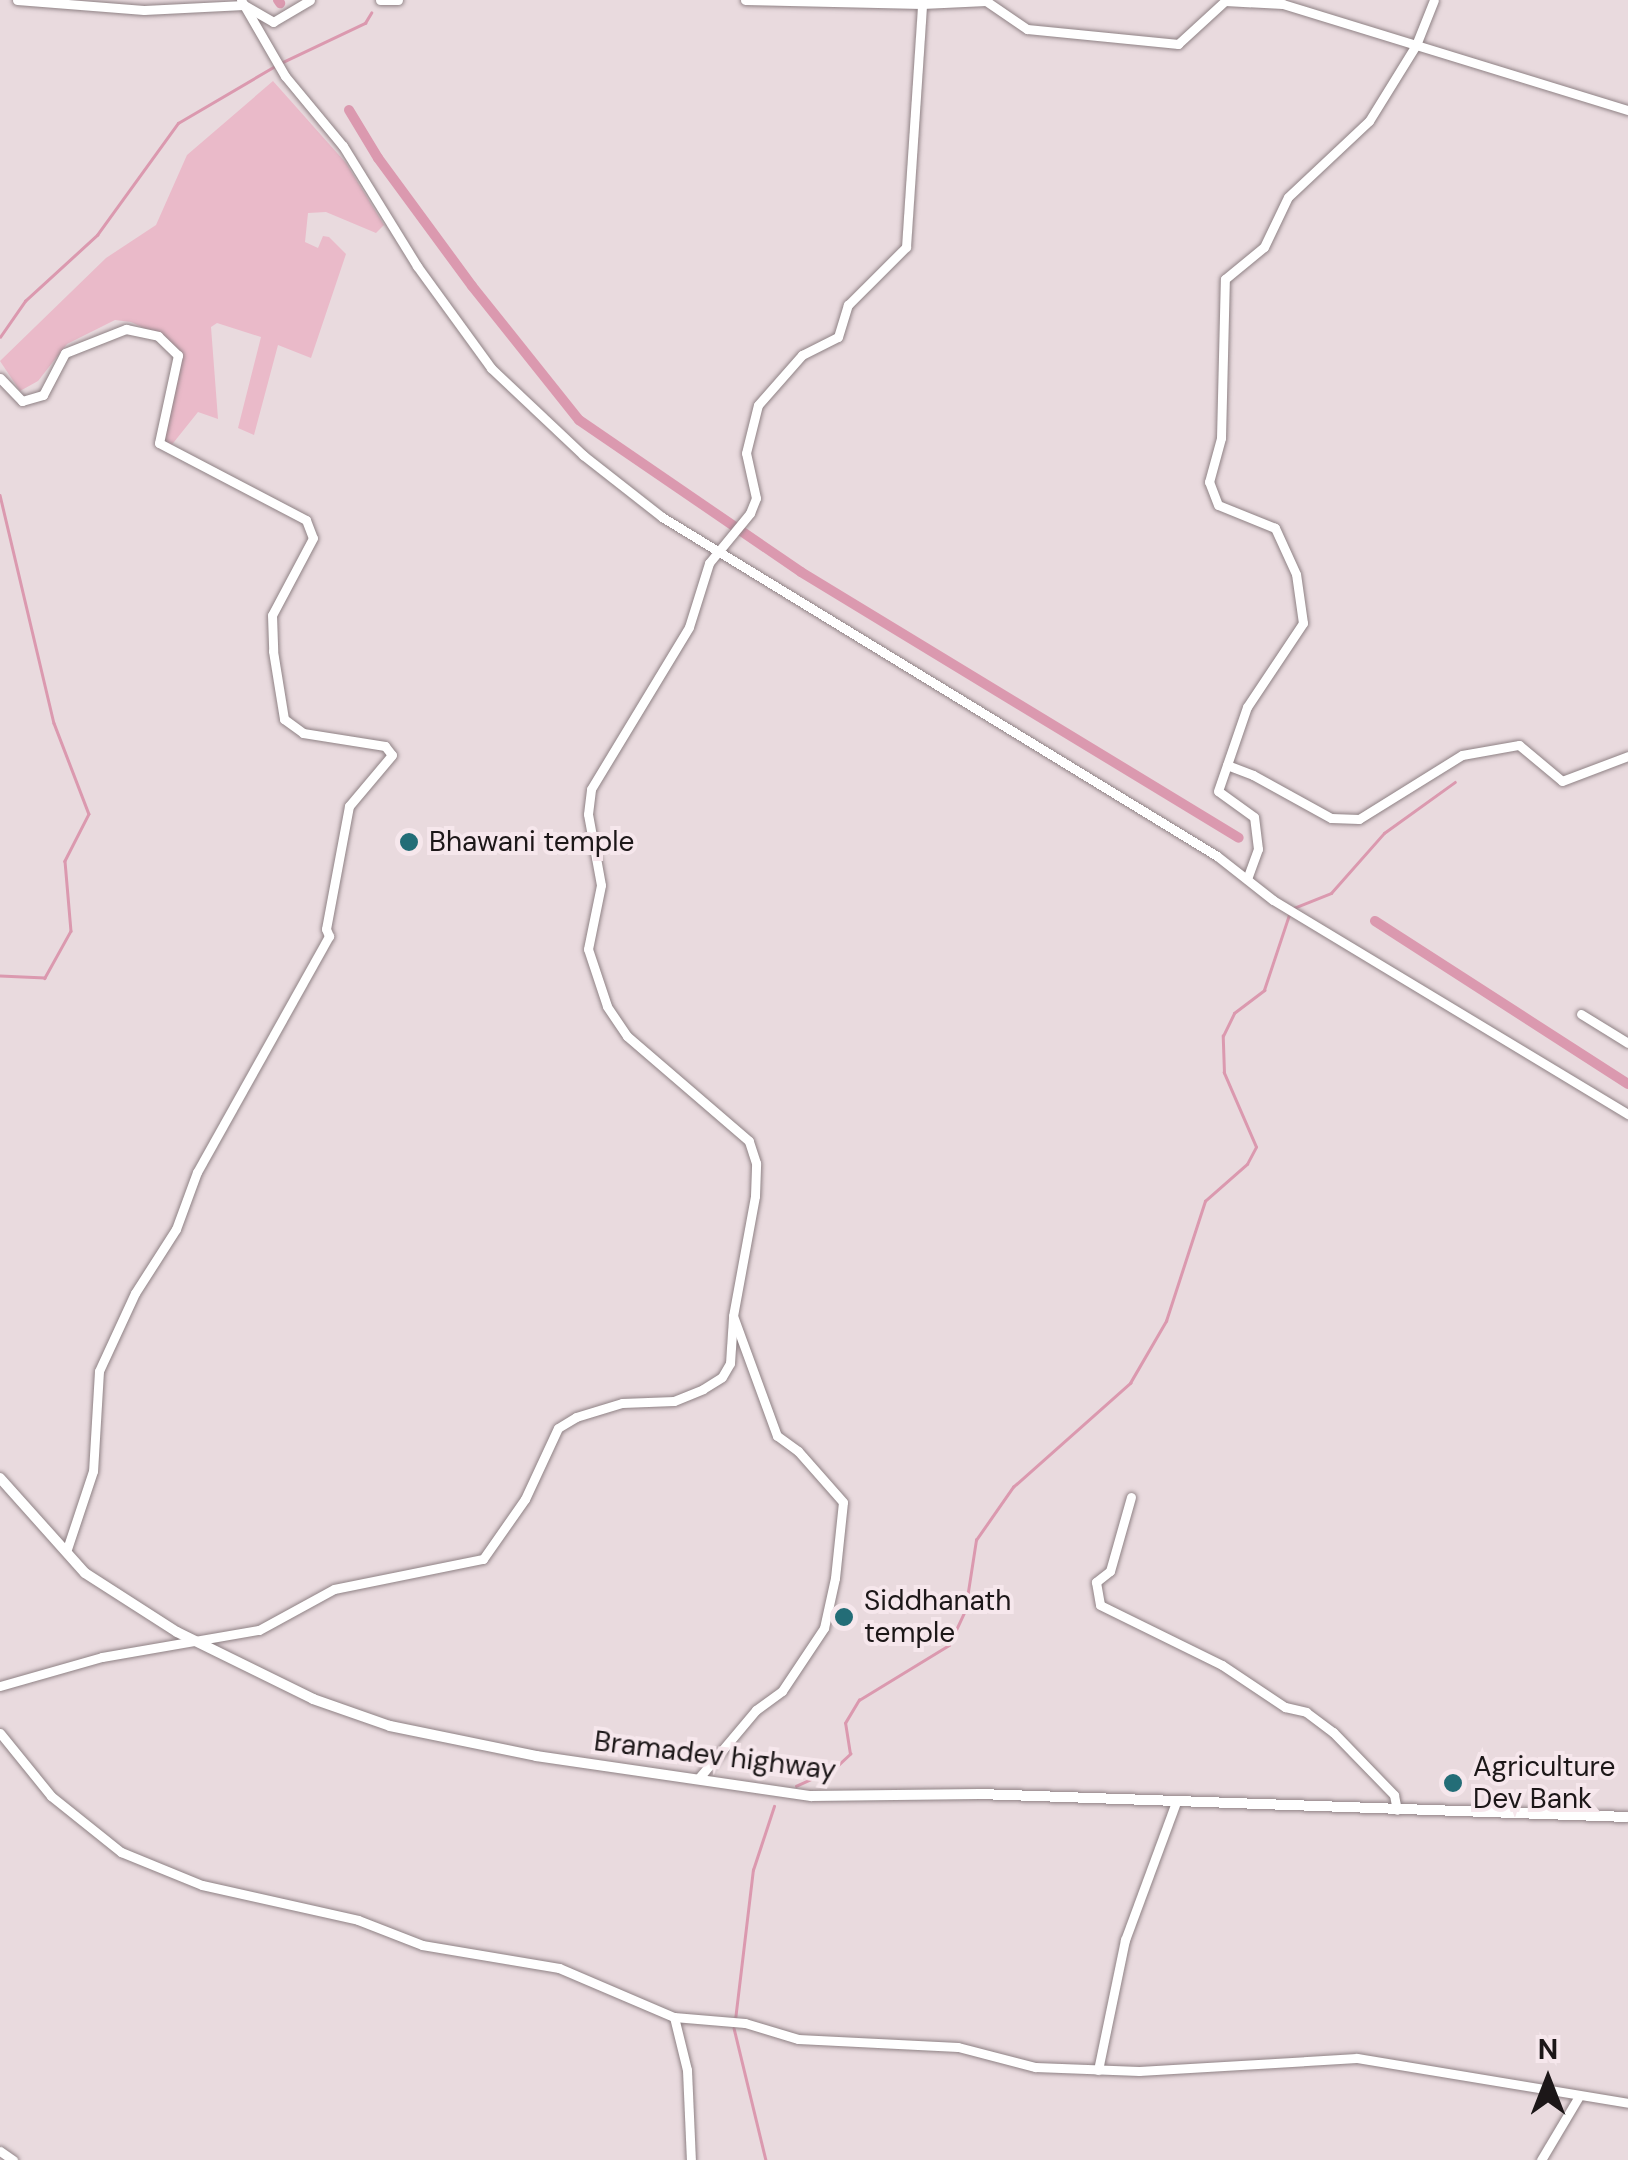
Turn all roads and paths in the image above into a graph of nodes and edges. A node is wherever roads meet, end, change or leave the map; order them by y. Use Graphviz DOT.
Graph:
graph roads {
  1 [pos="17,0"];
  2 [pos="310,0"];
  3 [pos="380,0"];
  4 [pos="398,0"];
  5 [pos="746,0"];
  6 [pos="1434,0"];
  7 [pos="243,2"];
  8 [pos="922,4"];
  9 [pos="1416,45"];
  10 [pos="1628,110"];
  11 [pos="0,378"];
  12 [pos="721,550"];
  13 [pos="1628,756"];
  14 [pos="1226,766"];
  15 [pos="1246,880"];
  16 [pos="1581,1014"];
  17 [pos="1628,1042"];
  18 [pos="1628,1114"];
  19 [pos="733,1316"];
  20 [pos="0,1478"];
  21 [pos="1131,1496"];
  22 [pos="66,1552"];
  23 [pos="190,1639"];
  24 [pos="0,1686"];
  25 [pos="0,1732"];
  26 [pos="698,1779"];
  27 [pos="1176,1802"];
  28 [pos="1397,1810"];
  29 [pos="1628,1818"];
  30 [pos="674,2017"];
  31 [pos="1098,2070"];
  32 [pos="1578,2098"];
  33 [pos="1628,2103"];
  34 [pos="0,2151"];
  35 [pos="12,2160"];
  36 [pos="691,2160"];
  37 [pos="1541,2160"];
  1 -- 7 [label="street"];
  2 -- 7 [label="street"];
  3 -- 4 [label="street"];
  5 -- 8 [label="street"];
  6 -- 9 [label="street"];
  7 -- 12 [label="street"];
  8 -- 9 [label="street"];
  8 -- 12 [label="street"];
  9 -- 10 [label="street"];
  9 -- 14 [label="street"];
  11 -- 22 [label="street"];
  12 -- 15 [label="street"];
  12 -- 19 [label="street"];
  13 -- 14 [label="street"];
  14 -- 15 [label="street"];
  15 -- 18 [label="street"];
  16 -- 17 [label="street"];
  19 -- 23 [label="street"];
  19 -- 26 [label="street"];
  20 -- 22 [label="street, Bramadev highway"];
  21 -- 28 [label="street"];
  22 -- 23 [label="street, Bramadev highway"];
  23 -- 24 [label="street"];
  23 -- 26 [label="street, Bramadev highway"];
  25 -- 30 [label="street"];
  26 -- 27 [label="street, Bramadev highway"];
  27 -- 28 [label="street, Bramadev highway"];
  27 -- 31 [label="street"];
  28 -- 29 [label="street, Bramadev highway"];
  30 -- 31 [label="street"];
  30 -- 36 [label="street"];
  31 -- 32 [label="street"];
  32 -- 33 [label="street"];
  32 -- 37 [label="street"];
  34 -- 35 [label="street"];
}
